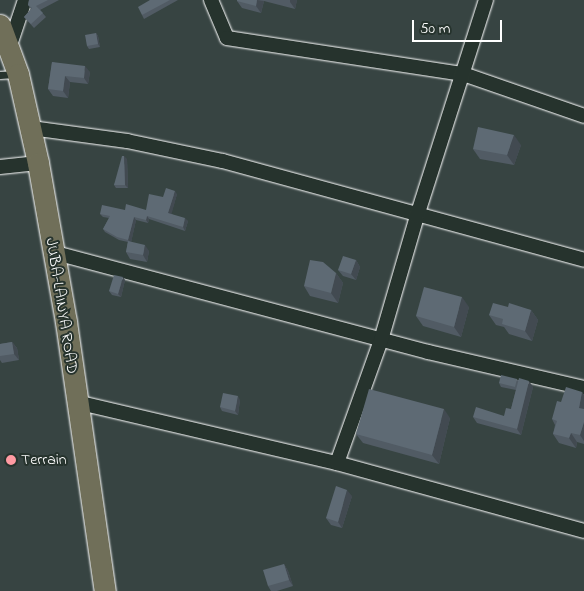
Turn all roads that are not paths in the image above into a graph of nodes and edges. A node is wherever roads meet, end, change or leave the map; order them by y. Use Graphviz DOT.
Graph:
graph roads {
  1 [pos="25,0"];
  2 [pos="211,0"];
  3 [pos="486,0"];
  4 [pos="0,25"];
  5 [pos="9,48"];
  6 [pos="9,74"];
  7 [pos="463,74"];
  8 [pos="584,116"];
  9 [pos="31,128"];
  10 [pos="38,163"];
  11 [pos="0,167"];
  12 [pos="417,216"];
  13 [pos="52,252"];
  14 [pos="584,260"];
  15 [pos="381,340"];
  16 [pos="584,388"];
  17 [pos="76,402"];
  18 [pos="337,463"];
  19 [pos="584,531"];
  20 [pos="105,591"];
  1 -- 5 [label="street"];
  2 -- 7 [label="street"];
  3 -- 7 [label="street"];
  4 -- 5 [label="main road, JUBA-LAINYA ROAD"];
  5 -- 6 [label="main road, JUBA-LAINYA ROAD"];
  6 -- 9 [label="main road, JUBA-LAINYA ROAD"];
  7 -- 8 [label="street"];
  7 -- 12 [label="street"];
  9 -- 10 [label="main road, JUBA-LAINYA ROAD"];
  9 -- 12 [label="street"];
  10 -- 11 [label="street"];
  10 -- 13 [label="main road, JUBA-LAINYA ROAD"];
  12 -- 14 [label="street"];
  12 -- 15 [label="street"];
  13 -- 15 [label="street"];
  13 -- 17 [label="main road, JUBA-LAINYA ROAD"];
  15 -- 16 [label="street"];
  15 -- 18 [label="street"];
  17 -- 18 [label="street"];
  17 -- 20 [label="main road, JUBA-LAINYA ROAD"];
  18 -- 19 [label="street"];
}
